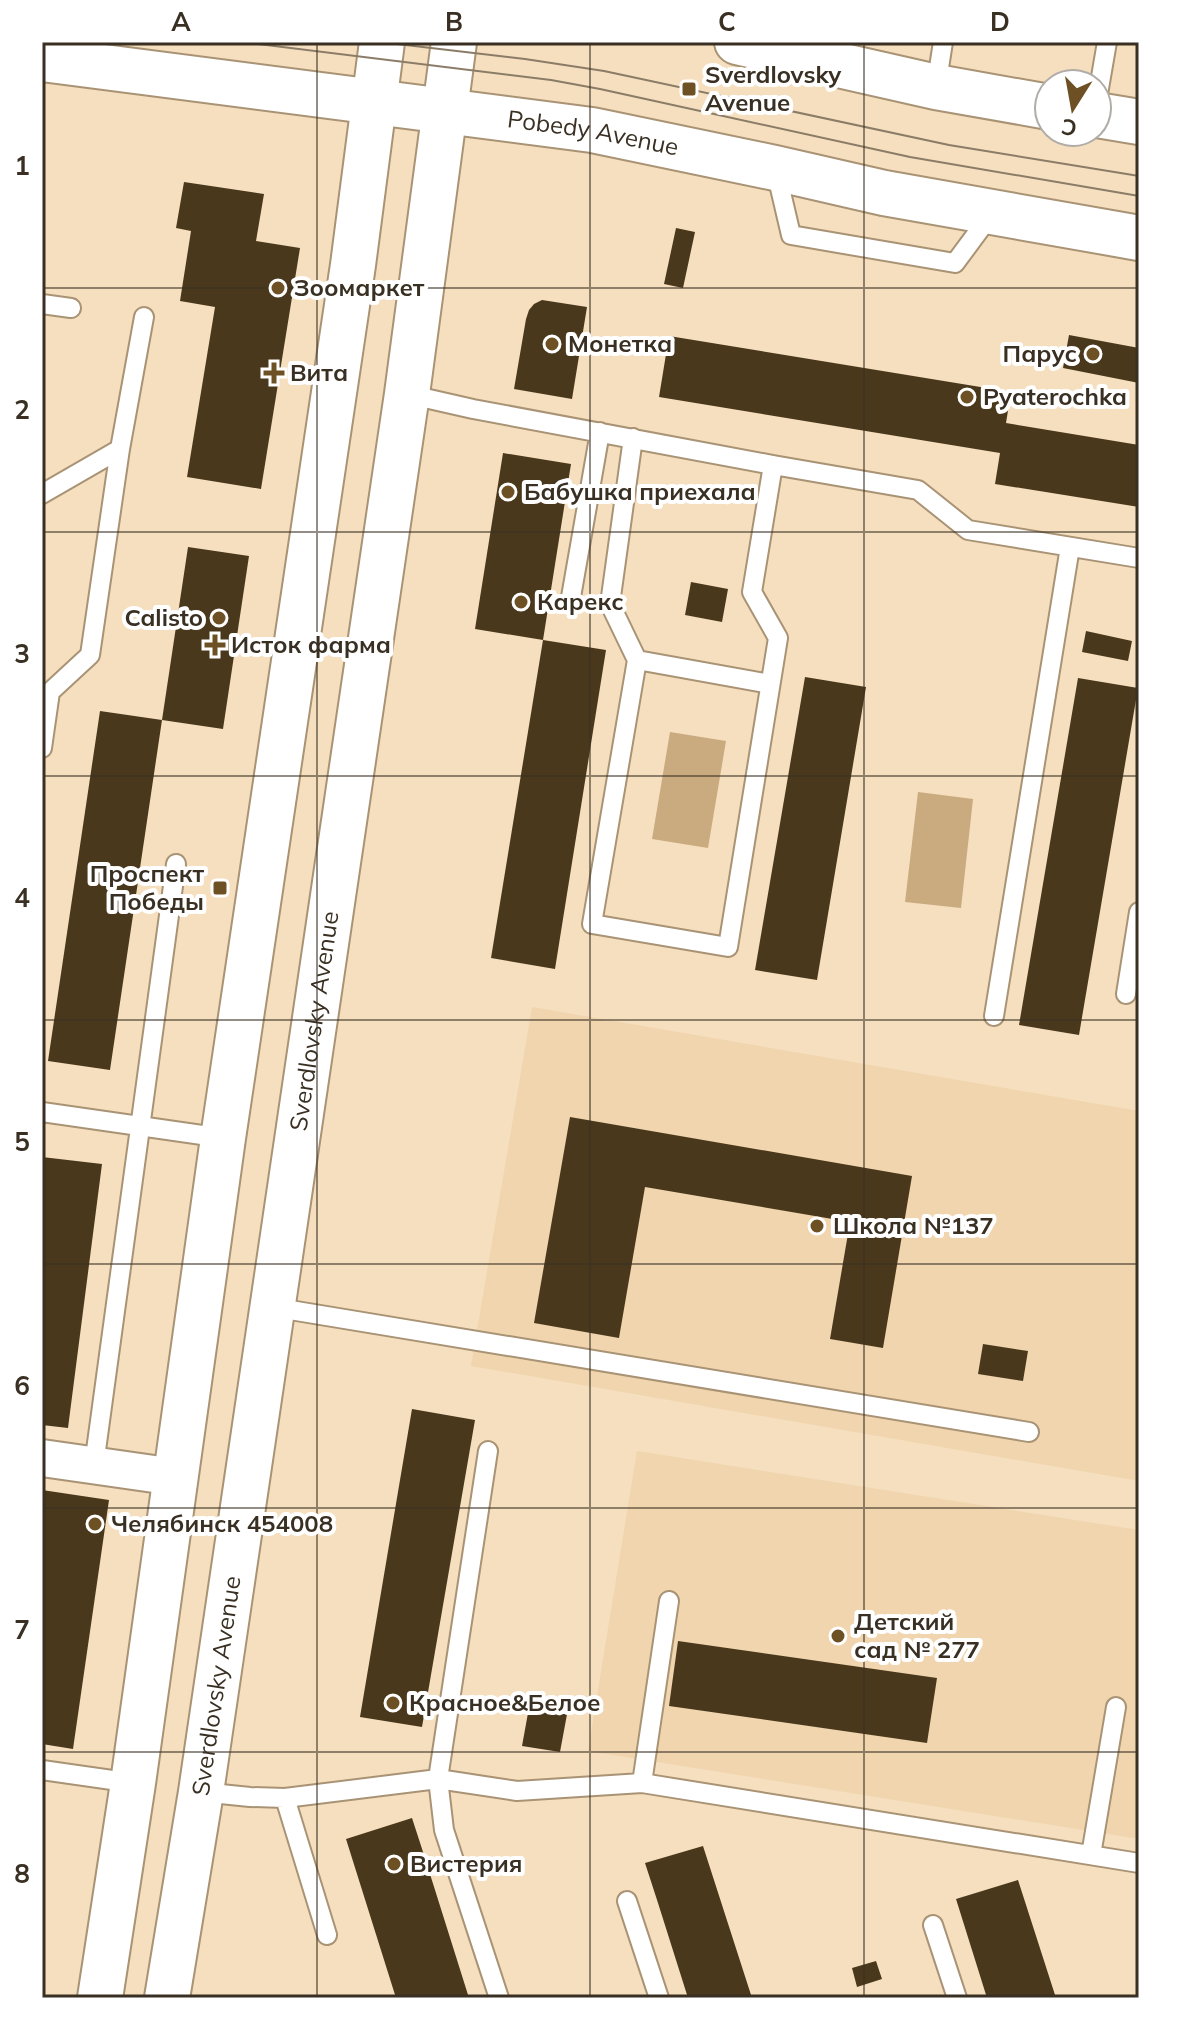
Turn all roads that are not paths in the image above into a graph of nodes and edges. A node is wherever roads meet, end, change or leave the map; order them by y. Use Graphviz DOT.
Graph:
graph roads {
  1 [pos="382,42"];
  2 [pos="454,42"];
  3 [pos="737,42"];
  4 [pos="943,42"];
  5 [pos="1107,42"];
  6 [pos="42,59"];
  7 [pos="1103,68"];
  8 [pos="936,87"];
  9 [pos="374,103"];
  10 [pos="1033,104"];
  11 [pos="446,110"];
  12 [pos="1113,118"];
  13 [pos="1139,122"];
  14 [pos="775,168"];
  15 [pos="992,213"];
  16 [pos="1139,238"];
  17 [pos="42,304"];
  18 [pos="71,308"];
  19 [pos="144,317"];
  20 [pos="407,394"];
  21 [pos="600,432"];
  22 [pos="633,438"];
  23 [pos="120,449"];
  24 [pos="773,465"];
  25 [pos="42,494"];
  26 [pos="1070,547"];
  27 [pos="1139,558"];
  28 [pos="571,597"];
  29 [pos="637,660"];
  30 [pos="770,684"];
  31 [pos="42,748"];
  32 [pos="176,864"];
  33 [pos="1139,912"];
  34 [pos="1126,994"];
  35 [pos="994,1016"];
  36 [pos="42,1112"];
  37 [pos="141,1126"];
  38 [pos="223,1138"];
  39 [pos="272,1307"];
  40 [pos="1029,1432"];
  41 [pos="488,1451"];
  42 [pos="42,1458"];
  43 [pos="94,1465"];
  44 [pos="175,1477"];
  45 [pos="669,1601"];
  46 [pos="1116,1707"];
  47 [pos="42,1770"];
  48 [pos="438,1779"];
  49 [pos="133,1783"];
  50 [pos="642,1783"];
  51 [pos="201,1792"];
  52 [pos="285,1798"];
  53 [pos="1091,1855"];
  54 [pos="1139,1863"];
  55 [pos="627,1901"];
  56 [pos="933,1925"];
  57 [pos="327,1935"];
  58 [pos="100,1998"];
  59 [pos="167,1998"];
  60 [pos="499,1998"];
  61 [pos="659,1998"];
  62 [pos="957,1998"];
  1 -- 9 [label="main road"];
  2 -- 11 [label="main road, Sverdlovsky Avenue"];
  3 -- 8 [label="main road"];
  4 -- 8 [label="lane"];
  5 -- 7 [label="lane"];
  6 -- 9 [label="main road, Pobedy Avenue"];
  8 -- 10 [label="main road"];
  9 -- 11 [label="main road, Pobedy Avenue"];
  9 -- 38 [label="main road"];
  11 -- 14 [label="main road, Pobedy Avenue"];
  11 -- 20 [label="main road, Sverdlovsky Avenue"];
  12 -- 13 [label="main road"];
  14 -- 15 [label="main road, Pobedy Avenue"];
  14 -- 15 [label="lane"];
  15 -- 16 [label="main road, Pobedy Avenue"];
  17 -- 18 [label="lane"];
  19 -- 23 [label="lane"];
  20 -- 21 [label="lane"];
  20 -- 39 [label="main road, Sverdlovsky Avenue"];
  21 -- 22 [label="lane"];
  21 -- 28 [label="lane"];
  22 -- 24 [label="lane"];
  22 -- 29 [label="lane"];
  23 -- 25 [label="lane"];
  23 -- 31 [label="lane"];
  24 -- 26 [label="lane"];
  24 -- 30 [label="lane"];
  26 -- 27 [label="lane"];
  26 -- 35 [label="lane"];
  29 -- 30 [label="lane"];
  29 -- 30 [label="lane"];
  32 -- 37 [label="lane"];
  33 -- 34 [label="lane"];
  36 -- 37 [label="lane"];
  37 -- 38 [label="lane"];
  37 -- 43 [label="lane"];
  38 -- 44 [label="main road"];
  39 -- 40 [label="lane"];
  39 -- 51 [label="main road, Sverdlovsky Avenue"];
  41 -- 48 [label="lane"];
  42 -- 43 [label="street"];
  43 -- 44 [label="street"];
  44 -- 49 [label="main road"];
  45 -- 50 [label="lane"];
  46 -- 53 [label="lane"];
  47 -- 49 [label="lane"];
  48 -- 50 [label="lane"];
  48 -- 52 [label="lane"];
  48 -- 60 [label="lane"];
  49 -- 58 [label="main road"];
  50 -- 53 [label="lane"];
  51 -- 52 [label="lane"];
  51 -- 59 [label="main road, Sverdlovsky Avenue"];
  52 -- 57 [label="lane"];
  53 -- 54 [label="lane"];
  55 -- 61 [label="lane"];
  56 -- 62 [label="lane"];
}
